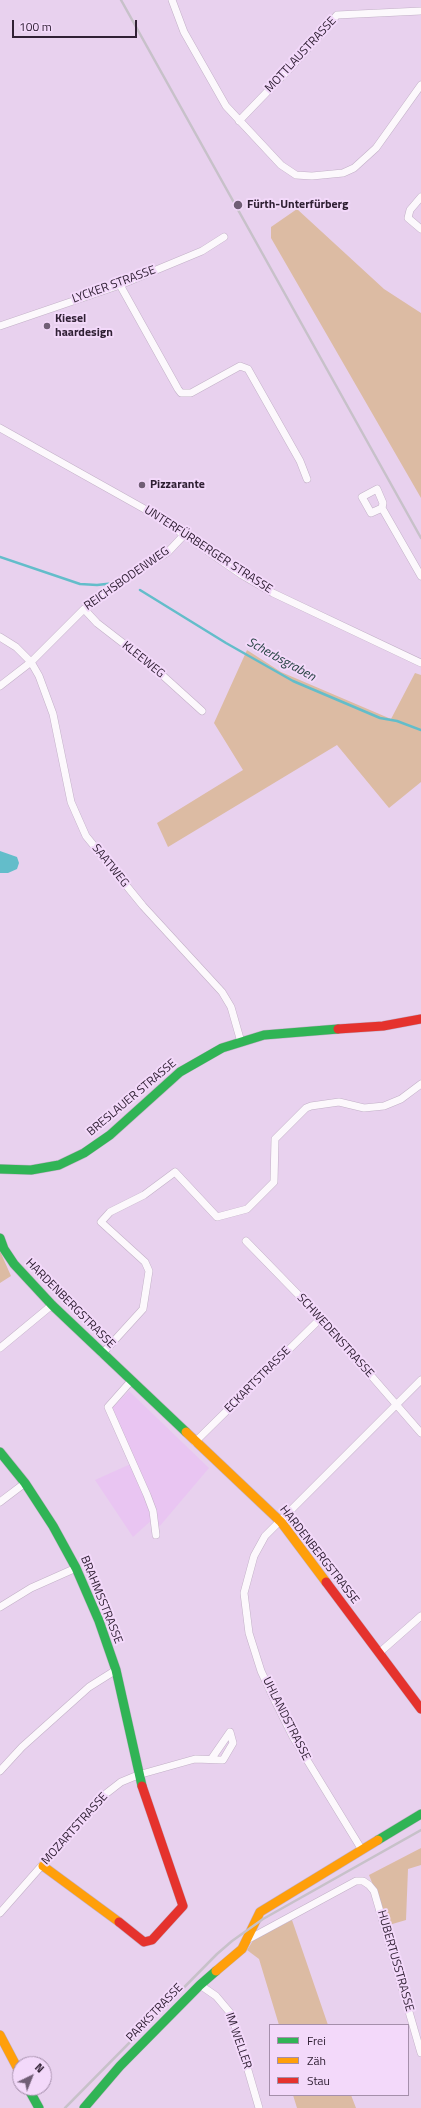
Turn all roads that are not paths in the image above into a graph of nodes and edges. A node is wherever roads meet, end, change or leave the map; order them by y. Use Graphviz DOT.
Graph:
graph roads {
  1 [pos="172,0"];
  2 [pos="421,11"];
  3 [pos="421,85"];
  4 [pos="238,121"];
  5 [pos="421,197"];
  6 [pos="421,229"];
  7 [pos="224,237"];
  8 [pos="120,285"];
  9 [pos="0,326"];
  10 [pos="0,428"];
  11 [pos="307,479"];
  12 [pos="382,508"];
  13 [pos="184,535"];
  14 [pos="421,576"];
  15 [pos="84,609"];
  16 [pos="0,637"];
  17 [pos="31,662"];
  18 [pos="421,663"];
  19 [pos="0,686"];
  20 [pos="202,711"];
  21 [pos="421,1019"];
  22 [pos="241,1042"];
  23 [pos="421,1084"];
  24 [pos="0,1168"];
  25 [pos="0,1238"];
  26 [pos="246,1241"];
  27 [pos="52,1305"];
  28 [pos="321,1318"];
  29 [pos="0,1348"];
  30 [pos="102,1354"];
  31 [pos="421,1380"];
  32 [pos="131,1381"];
  33 [pos="398,1404"];
  34 [pos="421,1433"];
  35 [pos="195,1442"];
  36 [pos="0,1452"];
  37 [pos="25,1483"];
  38 [pos="0,1502"];
  39 [pos="281,1522"];
  40 [pos="156,1535"];
  41 [pos="76,1568"];
  42 [pos="0,1607"];
  43 [pos="421,1616"];
  44 [pos="380,1653"];
  45 [pos="116,1670"];
  46 [pos="421,1709"];
  47 [pos="212,1758"];
  48 [pos="0,1771"];
  49 [pos="138,1775"];
  50 [pos="421,1814"];
  51 [pos="362,1850"];
  52 [pos="43,1866"];
  53 [pos="356,1881"];
  54 [pos="0,1913"];
  55 [pos="247,1940"];
  56 [pos="200,1985"];
  57 [pos="0,2036"];
  58 [pos="421,2053"];
  59 [pos="12,2058"];
  60 [pos="32,2096"];
  61 [pos="39,2108"];
  62 [pos="84,2108"];
  63 [pos="259,2108"];
  1 -- 4 [label="street"];
  2 -- 4 [label="street, MOTTLAUSTRASSE"];
  3 -- 4 [label="street"];
  5 -- 6 [label="street"];
  7 -- 8 [label="street, LYCKER STRASSE"];
  8 -- 9 [label="street, LYCKER STRASSE"];
  8 -- 11 [label="street"];
  10 -- 13 [label="street, UNTERFÜRBERGER STRASSE"];
  12 -- 14 [label="street"];
  13 -- 15 [label="street, REICHSBODENWEG"];
  13 -- 18 [label="street, UNTERFÜRBERGER STRASSE"];
  15 -- 17 [label="street, REICHSBODENWEG"];
  15 -- 20 [label="street, KLEEWEG"];
  16 -- 17 [label="street"];
  17 -- 19 [label="street, REICHSBODENWEG"];
  17 -- 22 [label="street, SAATWEG"];
  21 -- 22 [label="street, BRESLAUER STRASSE"];
  22 -- 24 [label="street, BRESLAUER STRASSE"];
  23 -- 30 [label="street"];
  25 -- 27 [label="street, HARDENBERGSTRASSE"];
  26 -- 28 [label="street, SCHWEDENSTRASSE"];
  27 -- 29 [label="street"];
  27 -- 30 [label="street, HARDENBERGSTRASSE"];
  28 -- 33 [label="street, SCHWEDENSTRASSE"];
  28 -- 35 [label="street, ECKARTSTRASSE"];
  30 -- 32 [label="street, HARDENBERGSTRASSE"];
  31 -- 33 [label="street, UHLANDSTRASSE"];
  32 -- 35 [label="street, HARDENBERGSTRASSE"];
  32 -- 40 [label="street"];
  33 -- 34 [label="street, SCHWEDENSTRASSE"];
  33 -- 39 [label="street, UHLANDSTRASSE"];
  35 -- 39 [label="street, HARDENBERGSTRASSE"];
  36 -- 37 [label="street, BRAHMSSTRASSE"];
  37 -- 38 [label="street"];
  37 -- 41 [label="street, BRAHMSSTRASSE"];
  39 -- 44 [label="street, HARDENBERGSTRASSE"];
  39 -- 51 [label="street, UHLANDSTRASSE"];
  41 -- 42 [label="street"];
  41 -- 45 [label="street, BRAHMSSTRASSE"];
  43 -- 44 [label="street"];
  44 -- 46 [label="street, HARDENBERGSTRASSE"];
  45 -- 48 [label="street"];
  45 -- 49 [label="street, BRAHMSSTRASSE"];
  47 -- 49 [label="street, MOZARTSTRASSE"];
  49 -- 52 [label="street, MOZARTSTRASSE"];
  49 -- 52 [label="street, BRAHMSSTRASSE"];
  50 -- 51 [label="street, PARKSTRASSE"];
  51 -- 55 [label="street, PARKSTRASSE"];
  52 -- 54 [label="street, MOZARTSTRASSE"];
  53 -- 55 [label="street, PARKSTRASSE"];
  53 -- 58 [label="street, HUBERTUSSTRASSE"];
  55 -- 56 [label="street, PARKSTRASSE"];
  56 -- 62 [label="street, PARKSTRASSE"];
  56 -- 63 [label="street, IM WELLER"];
  57 -- 59 [label="street"];
  60 -- 61 [label="street"];
}
